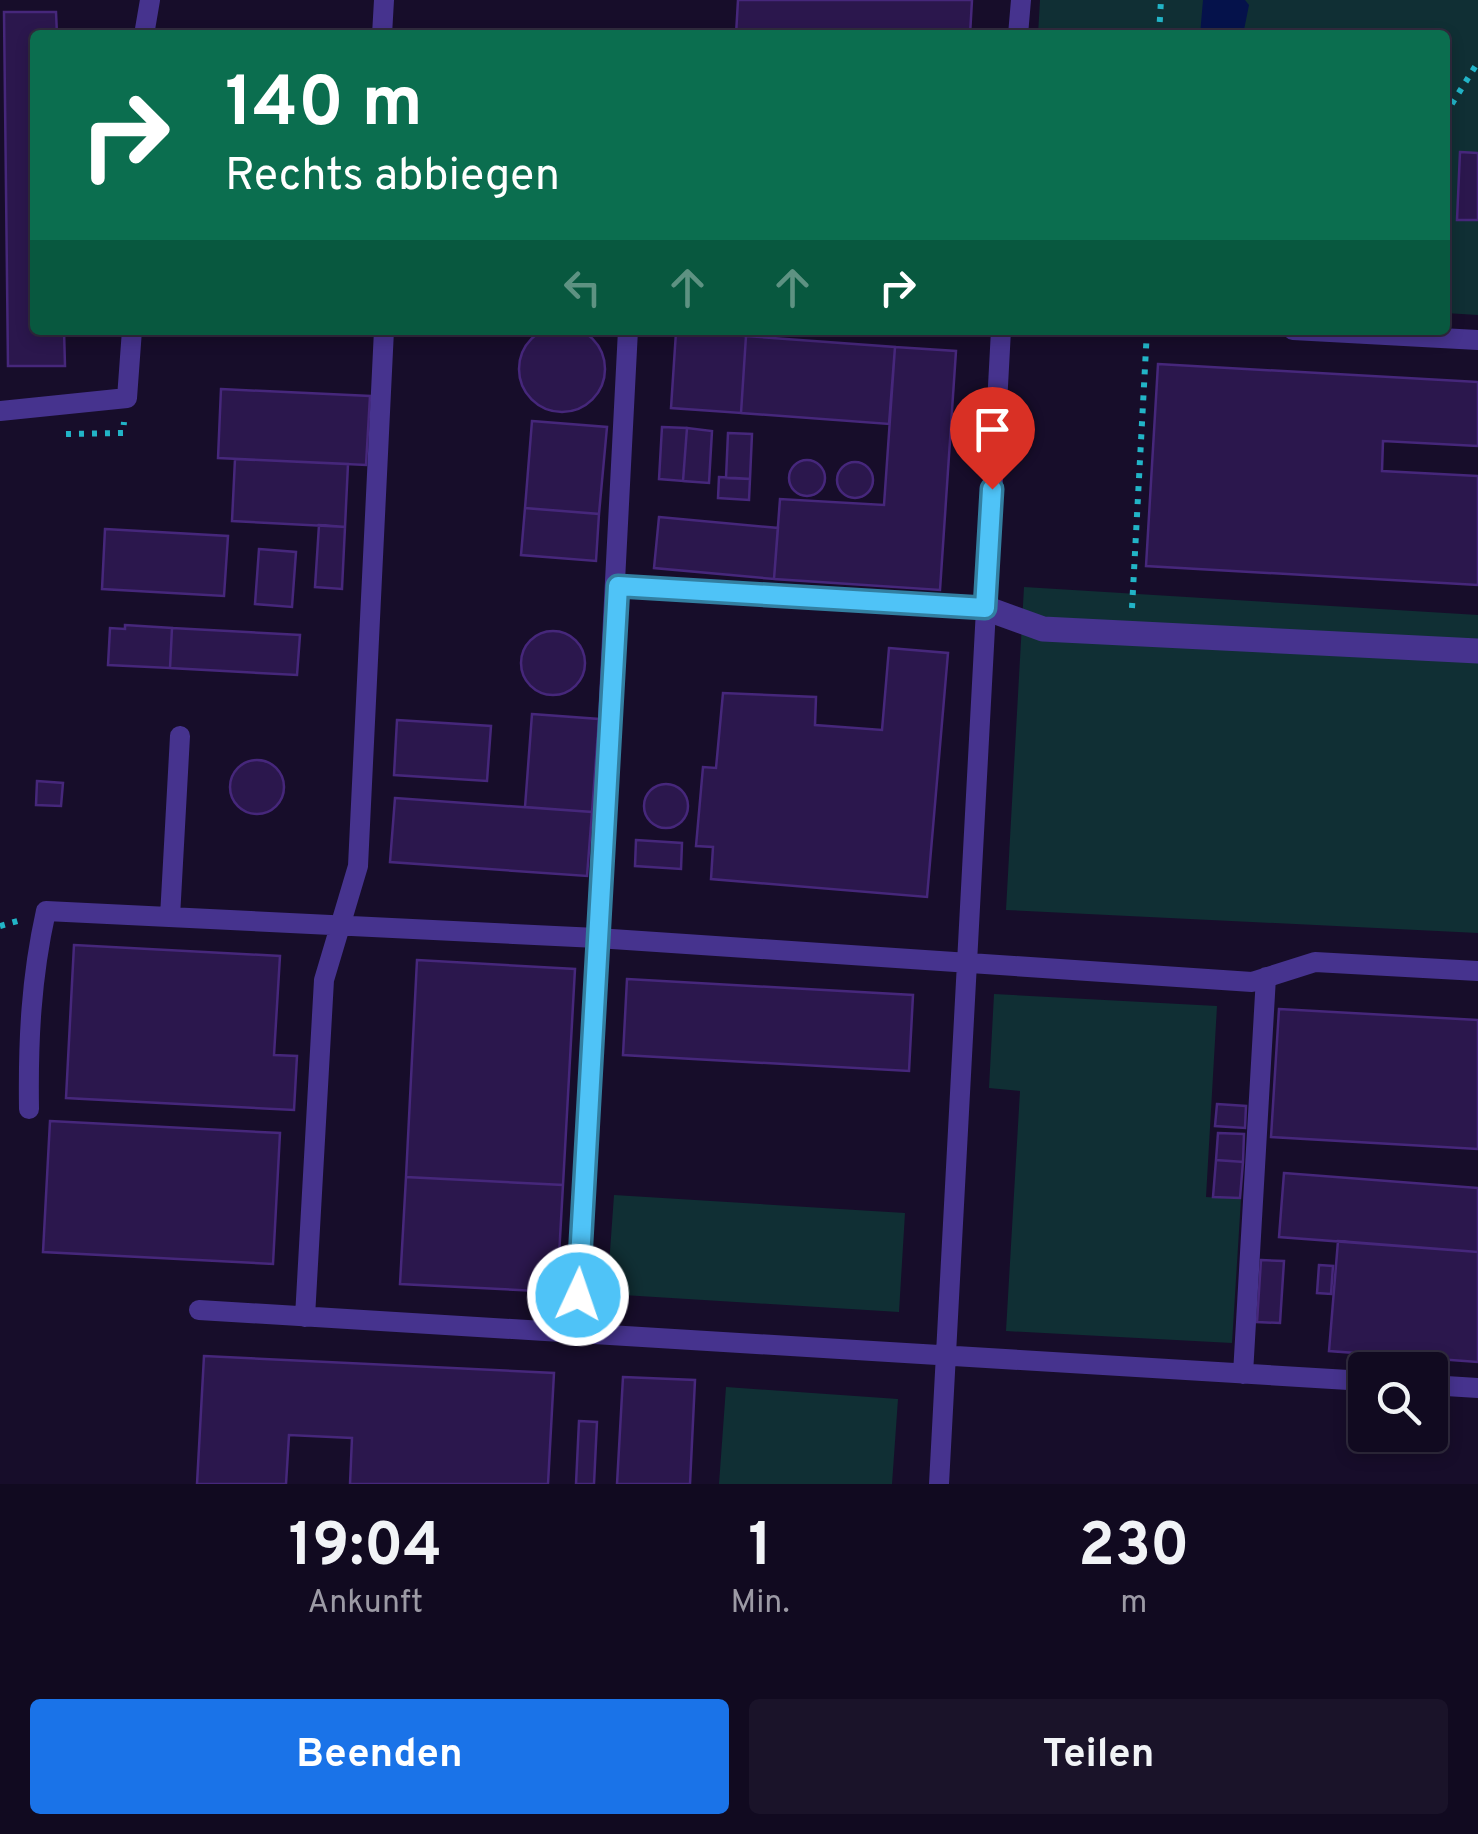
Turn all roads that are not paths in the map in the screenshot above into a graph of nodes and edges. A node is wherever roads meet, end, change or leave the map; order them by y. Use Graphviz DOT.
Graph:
graph roads {
  1 [pos="150,0"];
  2 [pos="384,0"];
  3 [pos="1021,0"];
  4 [pos="145,30"];
  5 [pos="382,30"];
  6 [pos="1018,30"];
  7 [pos="132,335"];
  8 [pos="384,335"];
  9 [pos="628,335"];
  10 [pos="1001,335"];
  11 [pos="1386,335"];
  12 [pos="1478,340"];
  13 [pos="0,410"];
  14 [pos="618,586"];
  15 [pos="985,608"];
  16 [pos="1478,651"];
  17 [pos="180,736"];
  18 [pos="170,917"];
  19 [pos="341,924"];
  20 [pos="597,938"];
  21 [pos="964,962"];
  22 [pos="1478,970"];
  23 [pos="1266,977"];
  24 [pos="29,1109"];
  25 [pos="198,1310"];
  26 [pos="306,1317"];
  27 [pos="576,1335"];
  28 [pos="945,1357"];
  29 [pos="1243,1374"];
  30 [pos="1348,1380"];
  31 [pos="1448,1386"];
  32 [pos="1478,1388"];
  33 [pos="939,1484"];
  1 -- 4 [label="lane"];
  2 -- 5 [label="lane"];
  3 -- 6 [label="lane"];
  7 -- 13 [label="lane"];
  8 -- 19 [label="lane"];
  9 -- 14 [label="lane"];
  10 -- 15 [label="lane"];
  11 -- 12 [label="lane"];
  14 -- 15 [label="lane"];
  14 -- 20 [label="lane"];
  15 -- 16 [label="street"];
  15 -- 21 [label="lane"];
  17 -- 18 [label="lane"];
  18 -- 19 [label="lane"];
  18 -- 24 [label="lane"];
  19 -- 20 [label="lane"];
  19 -- 26 [label="lane"];
  20 -- 21 [label="lane"];
  20 -- 27 [label="lane"];
  21 -- 23 [label="lane"];
  21 -- 28 [label="lane"];
  22 -- 23 [label="lane"];
  23 -- 29 [label="lane"];
  25 -- 26 [label="lane"];
  26 -- 27 [label="lane"];
  27 -- 28 [label="lane"];
  28 -- 29 [label="lane"];
  28 -- 33 [label="lane"];
  29 -- 30 [label="lane"];
  31 -- 32 [label="lane"];
}
